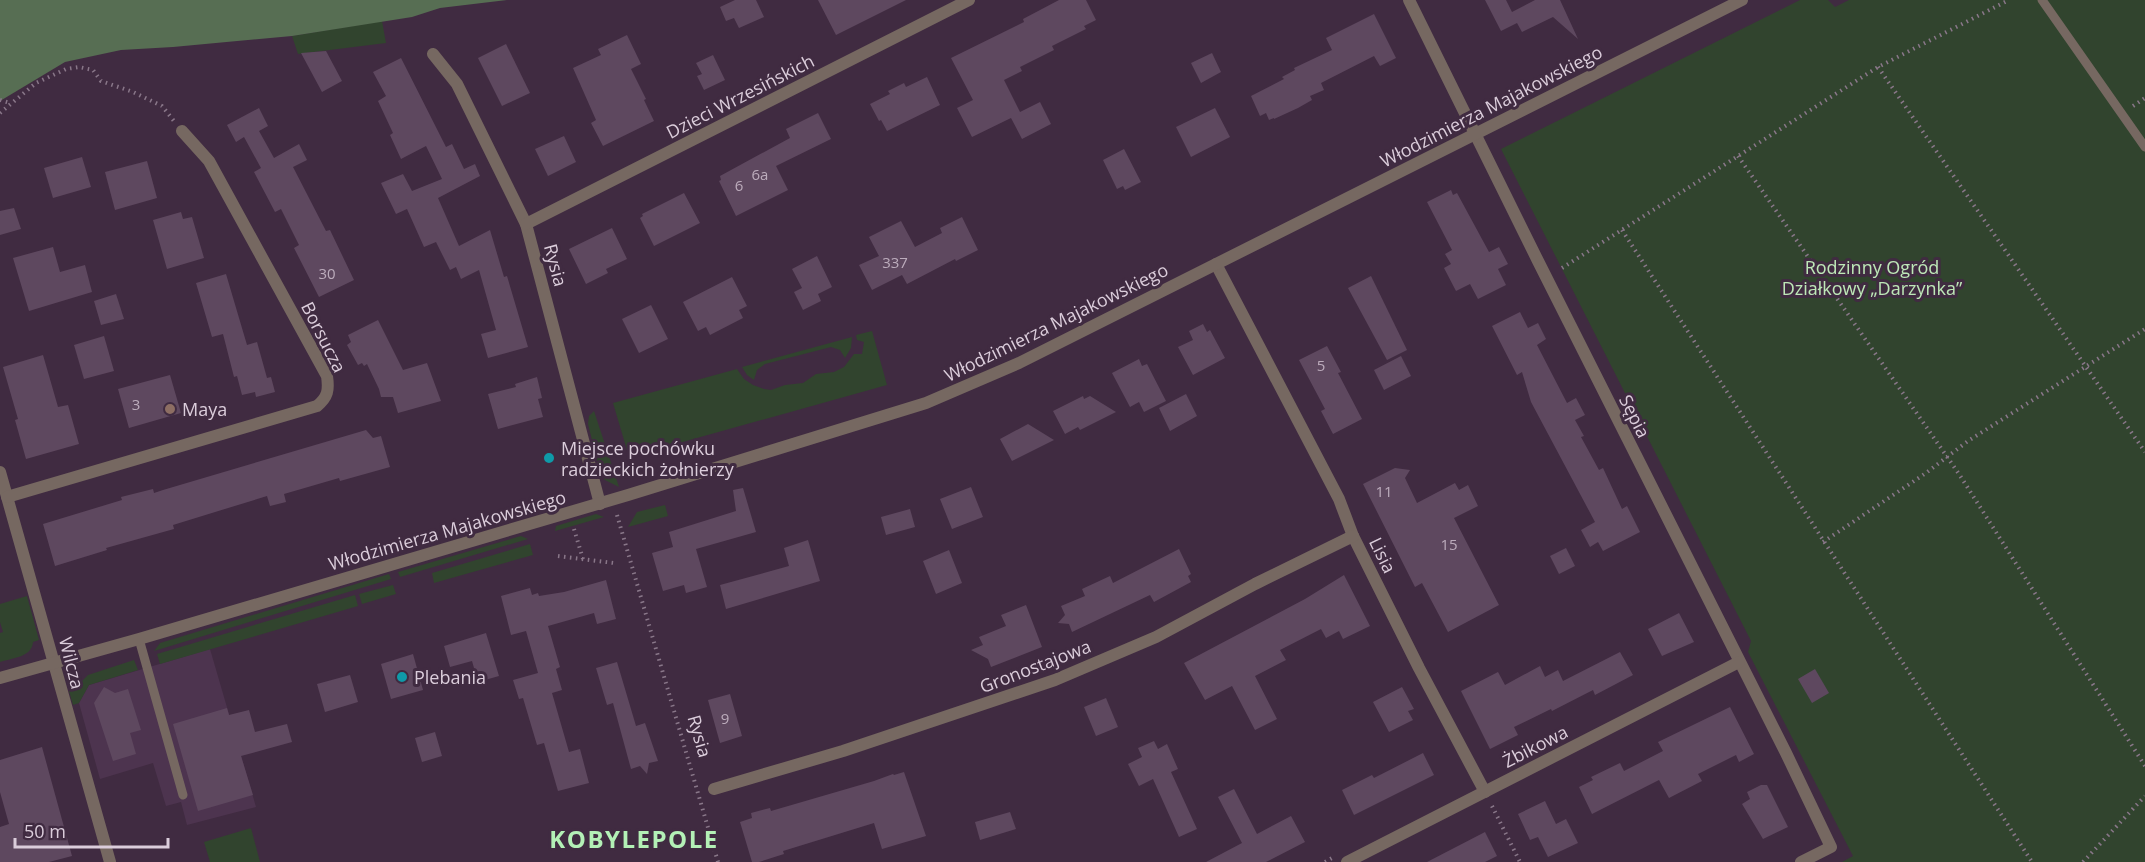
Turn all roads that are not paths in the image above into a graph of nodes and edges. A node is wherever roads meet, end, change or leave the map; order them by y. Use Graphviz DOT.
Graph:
graph roads {
  1 [pos="969,0"];
  2 [pos="1409,0"];
  3 [pos="1742,0"];
  4 [pos="2042,0"];
  5 [pos="433,54"];
  6 [pos="182,131"];
  7 [pos="1476,133"];
  8 [pos="2145,147"];
  9 [pos="526,224"];
  10 [pos="1216,264"];
  11 [pos="0,472"];
  12 [pos="7,497"];
  13 [pos="600,504"];
  14 [pos="1353,536"];
  15 [pos="139,639"];
  16 [pos="1739,662"];
  17 [pos="54,663"];
  18 [pos="0,678"];
  19 [pos="714,789"];
  20 [pos="1485,792"];
  21 [pos="183,795"];
  22 [pos="1341,859"];
  23 [pos="110,862"];
  24 [pos="1802,862"];
  1 -- 9 [label="street, Dzieci Wrzesińskich"];
  2 -- 7 [label="street, Sępia"];
  3 -- 7 [label="street, Włodzimierza Majakowskiego"];
  4 -- 8 [label="lane"];
  5 -- 9 [label="street, Rysia"];
  6 -- 12 [label="street, Borsucza"];
  7 -- 10 [label="street, Włodzimierza Majakowskiego"];
  7 -- 16 [label="street, Sępia"];
  9 -- 13 [label="street, Rysia"];
  10 -- 13 [label="street, Włodzimierza Majakowskiego"];
  10 -- 14 [label="street, Lisia"];
  11 -- 12 [label="street, Wilcza"];
  12 -- 17 [label="street, Wilcza"];
  13 -- 15 [label="street, Włodzimierza Majakowskiego"];
  14 -- 19 [label="street, Gronostajowa"];
  14 -- 20 [label="street, Lisia"];
  15 -- 17 [label="street, Włodzimierza Majakowskiego"];
  15 -- 21 [label="lane"];
  16 -- 20 [label="street, Żbikowa"];
  16 -- 24 [label="street, Sępia"];
  17 -- 18 [label="street, Włodzimierza Majakowskiego"];
  17 -- 23 [label="street, Wilcza"];
  20 -- 22 [label="street, Żbikowa"];
}
